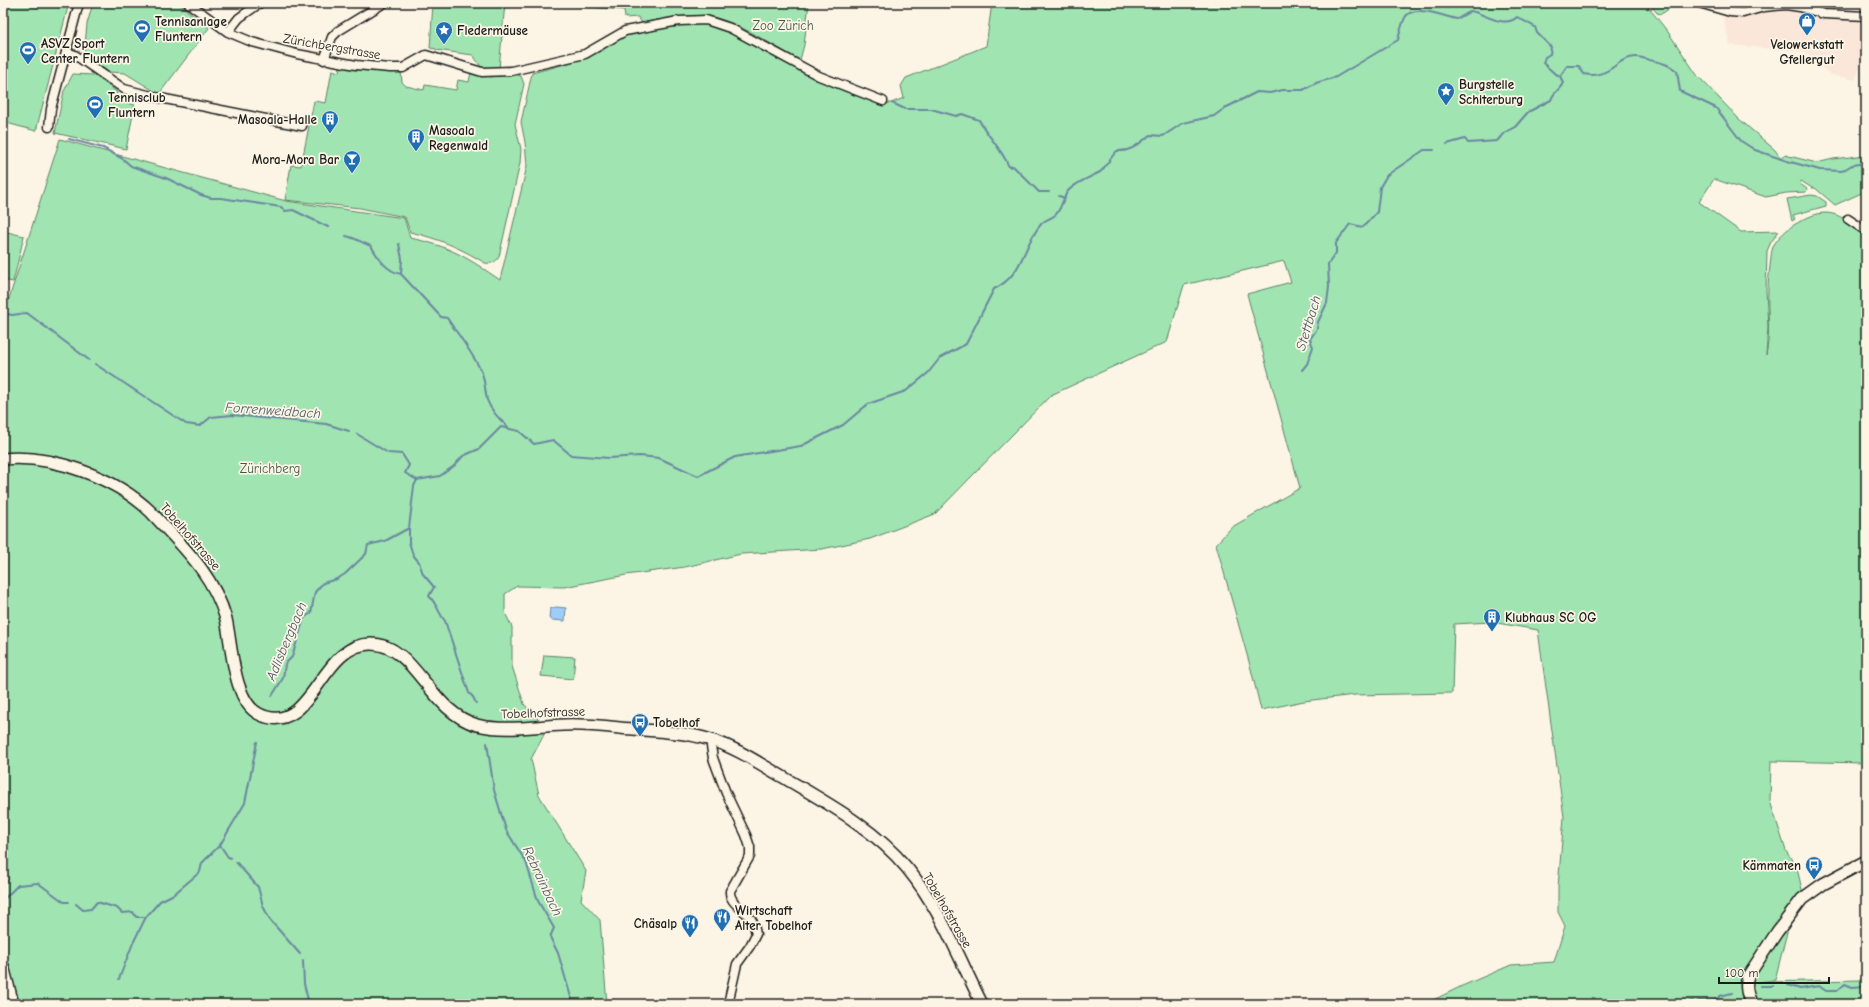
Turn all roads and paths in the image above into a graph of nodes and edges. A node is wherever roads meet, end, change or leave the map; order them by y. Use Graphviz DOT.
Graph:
graph roads {
  1 [pos="79,3"];
  2 [pos="188,3"];
  3 [pos="260,3"];
  4 [pos="384,3"];
  5 [pos="1699,3"];
  6 [pos="1866,16"];
  7 [pos="228,32"];
  8 [pos="67,52"];
  9 [pos="324,60"];
  10 [pos="883,101"];
  11 [pos="302,126"];
  12 [pos="49,127"];
  13 [pos="1848,219"];
  14 [pos="1866,231"];
  15 [pos="3,460"];
  16 [pos="712,741"];
  17 [pos="1866,861"];
  18 [pos="3,966"];
  19 [pos="13,1004"];
  20 [pos="728,1004"];
  21 [pos="982,1004"];
  22 [pos="1752,1004"];
  1 -- 8 [label="street"];
  2 -- 7 [label="street, Zürichbergstrasse"];
  3 -- 7 [label="street"];
  4 -- 9 [label="street"];
  5 -- 6 [label="street"];
  7 -- 9 [label="street, Zürichbergstrasse"];
  8 -- 11 [label="street"];
  8 -- 12 [label="street"];
  9 -- 10 [label="street, Zürichbergstrasse"];
  13 -- 14 [label="street"];
  15 -- 16 [label="main road, Tobelhofstrasse"];
  16 -- 20 [label="street"];
  16 -- 21 [label="main road, Tobelhofstrasse"];
  17 -- 22 [label="main road"];
  18 -- 19 [label="main road"];
}
